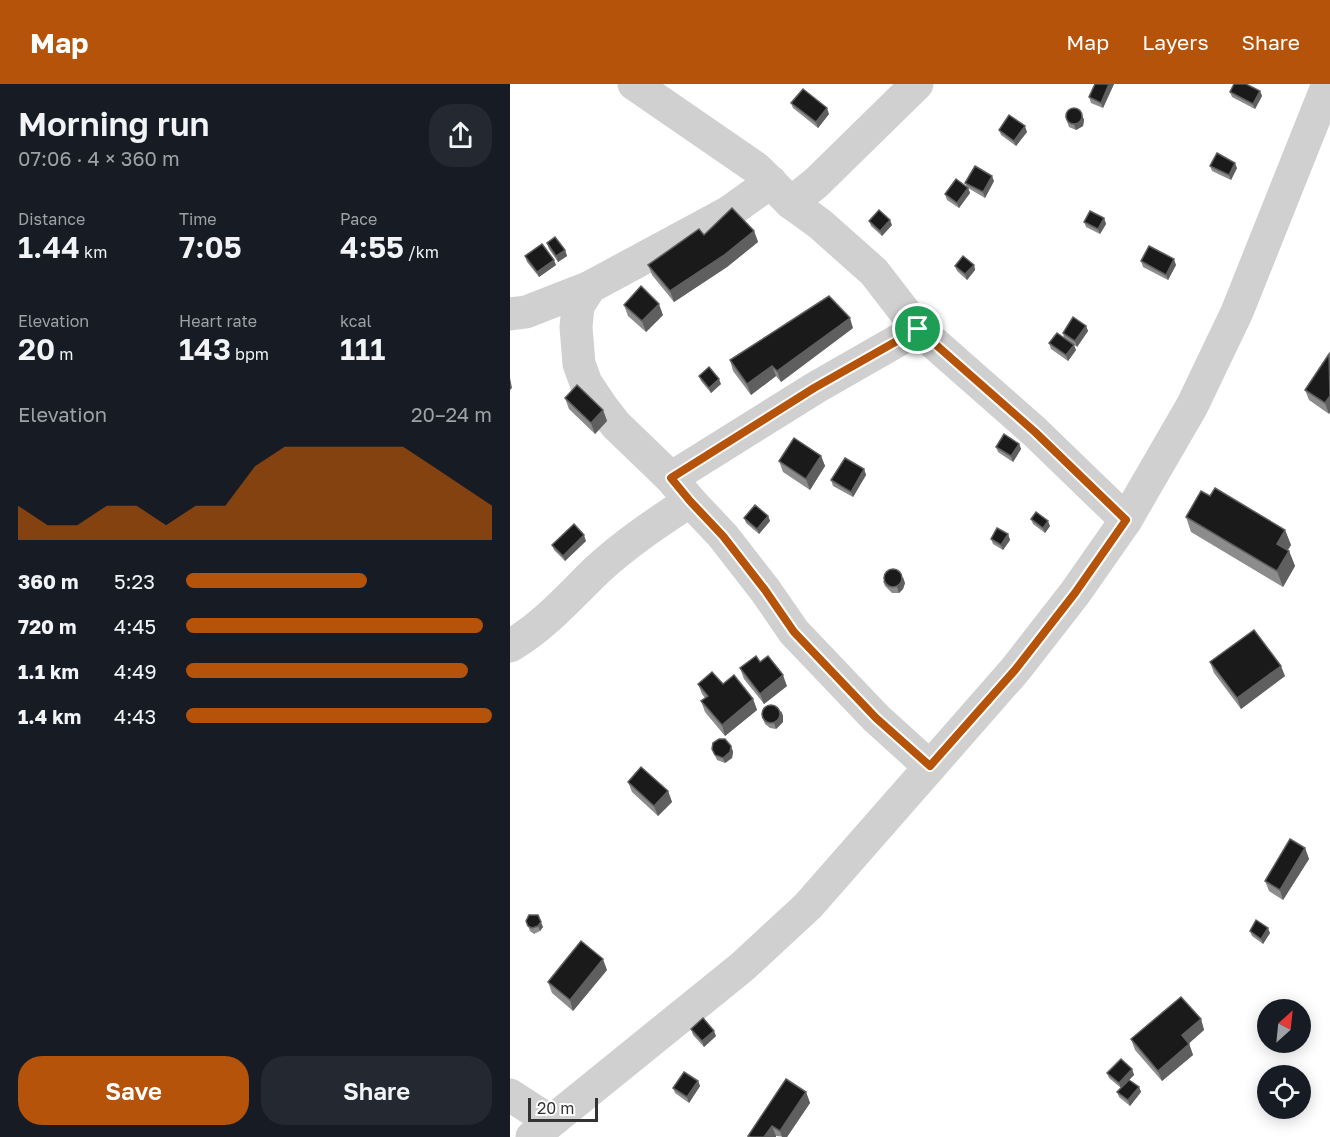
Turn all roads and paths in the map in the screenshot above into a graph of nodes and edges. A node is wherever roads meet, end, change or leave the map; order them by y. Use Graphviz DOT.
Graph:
graph roads {
  1 [pos="634,84"];
  2 [pos="917,84"];
  3 [pos="1328,84"];
  4 [pos="781,192"];
  5 [pos="591,287"];
  6 [pos="510,314"];
  7 [pos="918,329"];
  8 [pos="681,490"];
  9 [pos="1126,520"];
  10 [pos="510,646"];
  11 [pos="930,766"];
  12 [pos="510,1095"];
  13 [pos="541,1129"];
  1 -- 4 [label="street"];
  2 -- 4 [label="street"];
  3 -- 9 [label="street"];
  4 -- 5 [label="street"];
  4 -- 7 [label="street"];
  5 -- 6 [label="street"];
  5 -- 8 [label="street"];
  7 -- 8 [label="street"];
  7 -- 9 [label="street"];
  8 -- 10 [label="street"];
  8 -- 11 [label="street"];
  9 -- 11 [label="street"];
  11 -- 13 [label="street"];
  12 -- 13 [label="street"];
}
